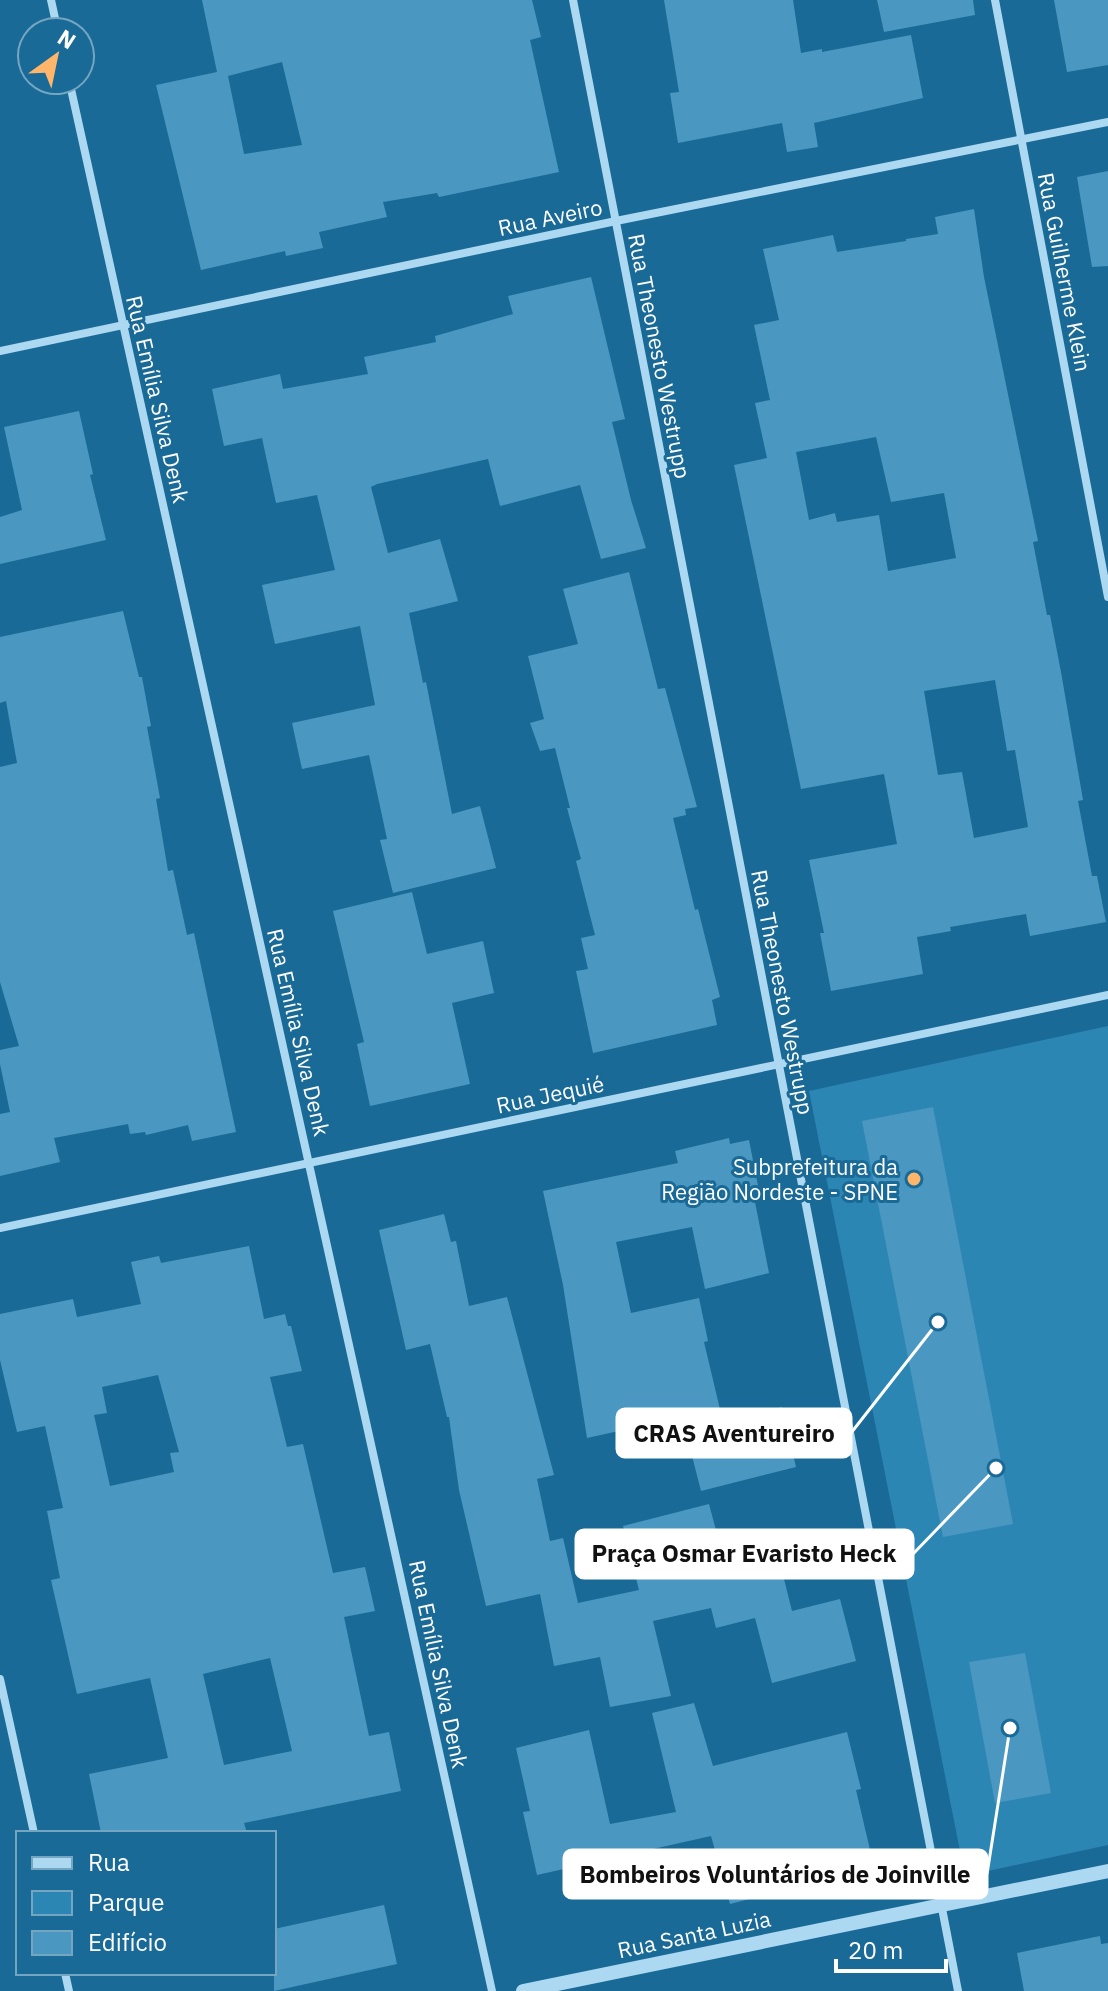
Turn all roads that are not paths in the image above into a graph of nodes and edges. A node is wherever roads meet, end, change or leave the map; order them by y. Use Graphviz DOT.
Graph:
graph roads {
  1 [pos="573,0"];
  2 [pos="995,0"];
  3 [pos="73,96"];
  4 [pos="1108,122"];
  5 [pos="1021,138"];
  6 [pos="616,221"];
  7 [pos="123,325"];
  8 [pos="0,351"];
  9 [pos="1108,597"];
  10 [pos="1108,995"];
  11 [pos="779,1064"];
  12 [pos="309,1163"];
  13 [pos="0,1228"];
  14 [pos="0,1679"];
  15 [pos="34,1831"];
  16 [pos="1108,1871"];
  17 [pos="942,1905"];
  18 [pos="492,1991"];
  19 [pos="523,1991"];
  20 [pos="958,1991"];
  1 -- 6 [label="street, Rua Theonesto Westrupp"];
  2 -- 5 [label="street, Rua Guilherme Klein"];
  3 -- 7 [label="street, Rua Emília Silva Denk"];
  4 -- 5 [label="street, Rua Aveiro"];
  5 -- 6 [label="street, Rua Aveiro"];
  5 -- 9 [label="street, Rua Guilherme Klein"];
  6 -- 7 [label="street, Rua Aveiro"];
  6 -- 11 [label="street, Rua Theonesto Westrupp"];
  7 -- 8 [label="street, Rua Aveiro"];
  7 -- 12 [label="street, Rua Emília Silva Denk"];
  10 -- 11 [label="street, Rua Jequié"];
  11 -- 12 [label="street, Rua Jequié"];
  11 -- 17 [label="street, Rua Theonesto Westrupp"];
  12 -- 13 [label="street, Rua Jequié"];
  12 -- 18 [label="street, Rua Emília Silva Denk"];
  14 -- 15 [label="street"];
  16 -- 17 [label="street, Rua Santa Luzia"];
  17 -- 19 [label="street, Rua Santa Luzia"];
  17 -- 20 [label="street, Rua Theonesto Westrupp"];
}
